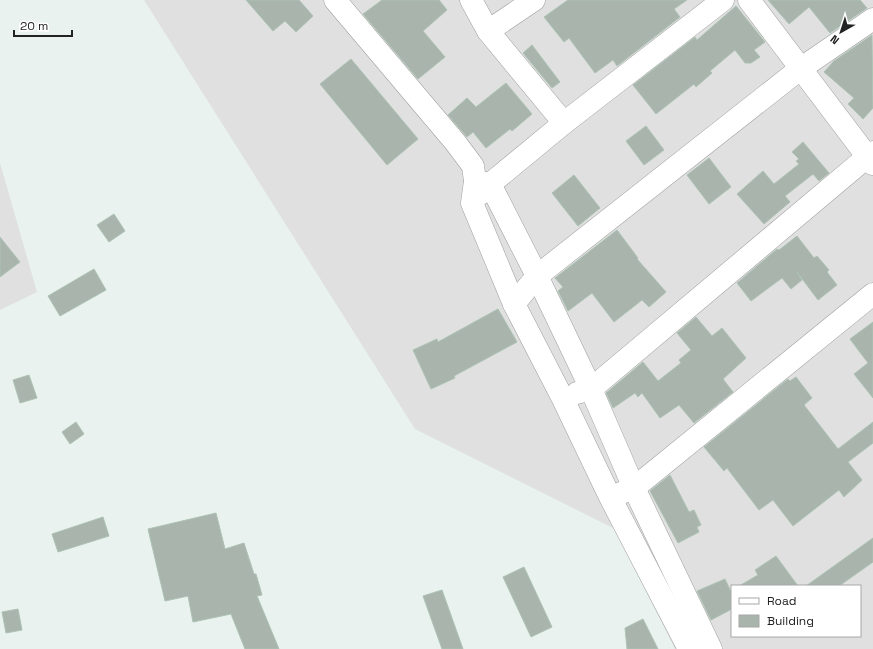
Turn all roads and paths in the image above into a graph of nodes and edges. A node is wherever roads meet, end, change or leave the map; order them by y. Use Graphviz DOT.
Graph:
graph roads {
  1 [pos="335,0"];
  2 [pos="471,0"];
  3 [pos="534,0"];
  4 [pos="723,0"];
  5 [pos="749,0"];
  6 [pos="873,19"];
  7 [pos="488,31"];
  8 [pos="800,69"];
  9 [pos="564,123"];
  10 [pos="871,158"];
  11 [pos="482,182"];
  12 [pos="537,276"];
  13 [pos="873,294"];
  14 [pos="514,304"];
  15 [pos="591,388"];
  16 [pos="563,399"];
  17 [pos="634,488"];
  18 [pos="610,497"];
  19 [pos="689,649"];
  20 [pos="711,649"];
  1 -- 11 [label="street"];
  2 -- 7 [label="street"];
  3 -- 7 [label="street"];
  4 -- 9 [label="street"];
  5 -- 8 [label="street"];
  6 -- 8 [label="street"];
  7 -- 9 [label="street"];
  8 -- 10 [label="street"];
  8 -- 12 [label="street"];
  9 -- 11 [label="street"];
  10 -- 15 [label="street"];
  11 -- 12 [label="street"];
  11 -- 14 [label="street"];
  12 -- 14 [label="street"];
  12 -- 15 [label="street"];
  13 -- 17 [label="street"];
  14 -- 16 [label="street"];
  15 -- 16 [label="street"];
  15 -- 17 [label="street"];
  16 -- 18 [label="street"];
  17 -- 18 [label="street"];
  17 -- 20 [label="street"];
  18 -- 19 [label="street"];
}
